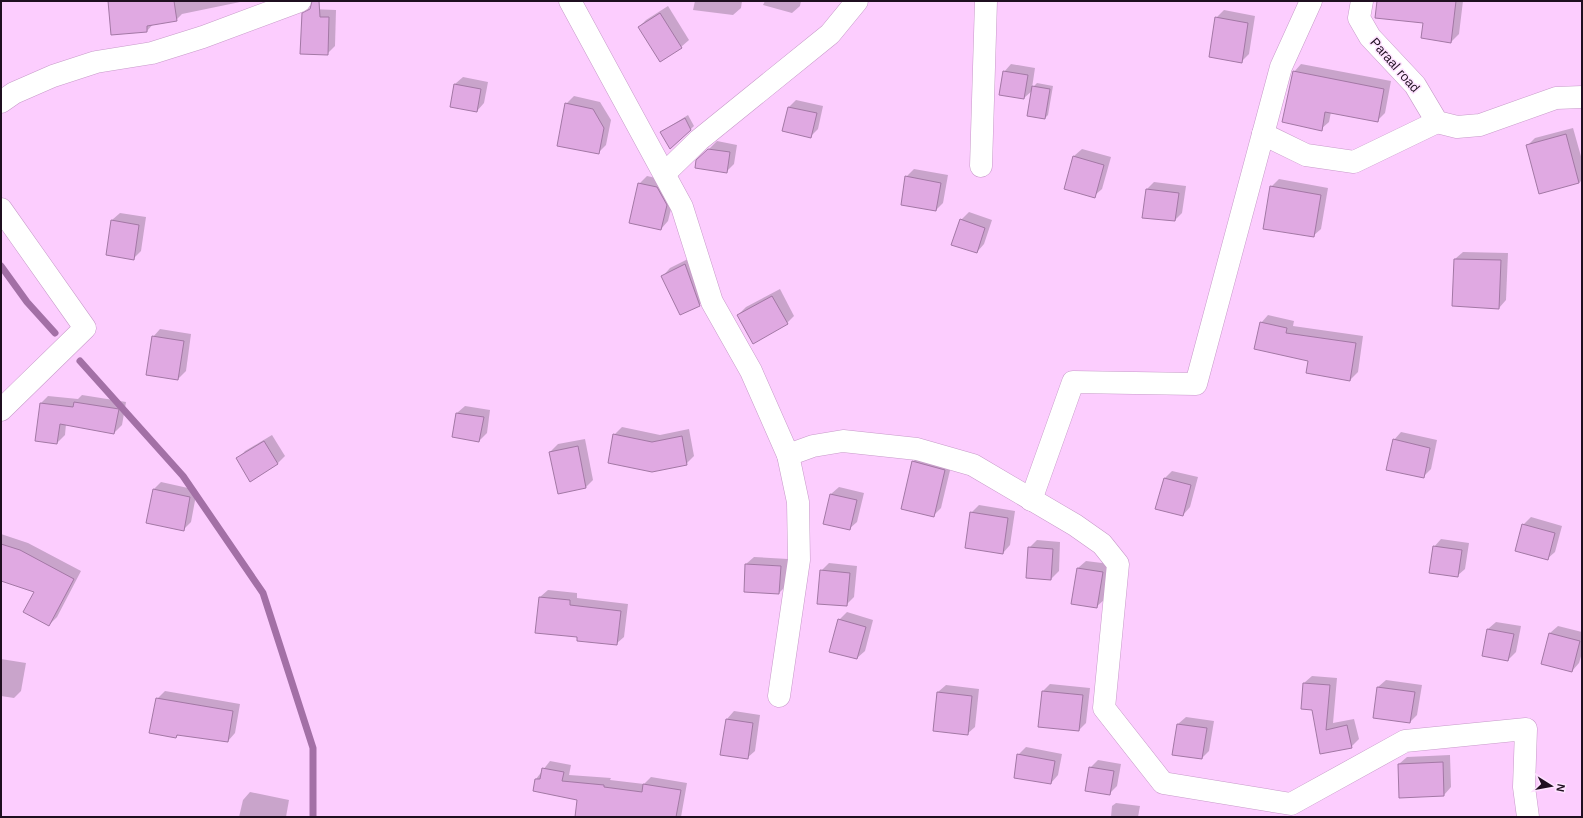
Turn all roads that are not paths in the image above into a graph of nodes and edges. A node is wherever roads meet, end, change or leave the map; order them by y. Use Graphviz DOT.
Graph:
graph roads {
  1 [pos="300,1"];
  2 [pos="570,1"];
  3 [pos="857,1"];
  4 [pos="986,1"];
  5 [pos="1311,1"];
  6 [pos="1362,1"];
  7 [pos="1582,97"];
  8 [pos="1,102"];
  9 [pos="1437,122"];
  10 [pos="1263,134"];
  11 [pos="981,166"];
  12 [pos="665,173"];
  13 [pos="1,209"];
  14 [pos="1,410"];
  15 [pos="788,455"];
  16 [pos="1031,500"];
  17 [pos="779,696"];
  18 [pos="1528,817"];
  1 -- 8 [label="street"];
  2 -- 12 [label="street"];
  3 -- 12 [label="street"];
  4 -- 11 [label="street"];
  5 -- 10 [label="street"];
  6 -- 9 [label="street, Paraal road"];
  7 -- 9 [label="street"];
  9 -- 10 [label="street"];
  10 -- 16 [label="street"];
  12 -- 15 [label="street"];
  13 -- 14 [label="street"];
  15 -- 16 [label="street"];
  15 -- 17 [label="street"];
  16 -- 18 [label="street"];
}
